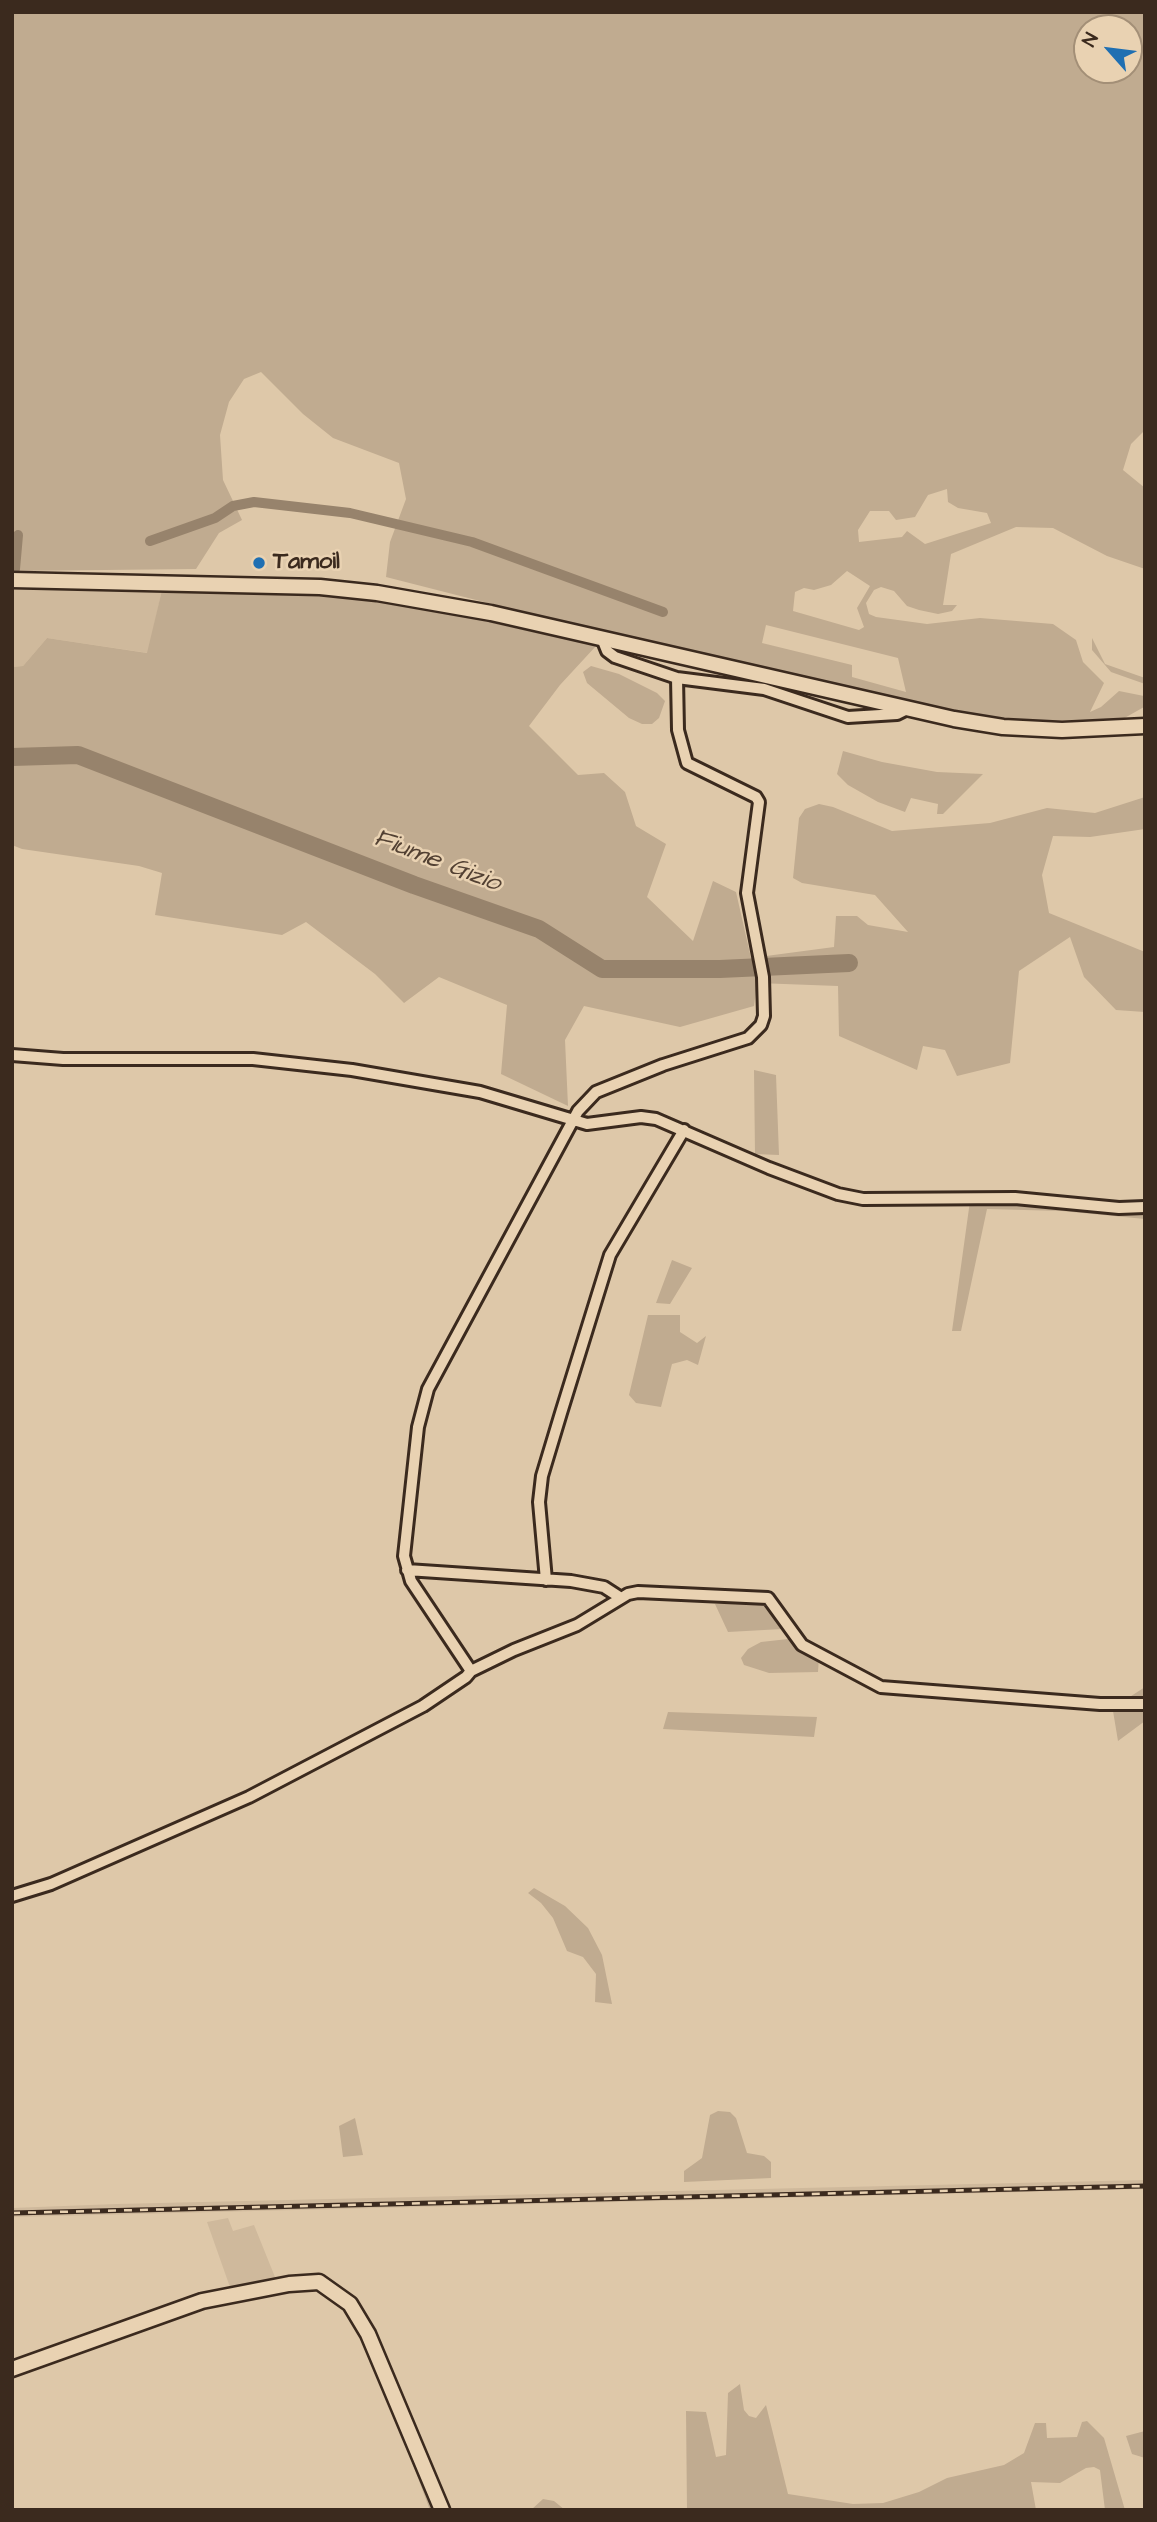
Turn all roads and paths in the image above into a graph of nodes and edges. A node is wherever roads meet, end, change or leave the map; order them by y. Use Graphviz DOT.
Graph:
graph roads {
  1 [pos="12,580"];
  2 [pos="603,640"];
  3 [pos="677,678"];
  4 [pos="764,683"];
  5 [pos="908,709"];
  6 [pos="1145,726"];
  7 [pos="12,1055"];
  8 [pos="574,1120"];
  9 [pos="684,1130"];
  10 [pos="1145,1207"];
  11 [pos="407,1570"];
  12 [pos="546,1580"];
  13 [pos="621,1598"];
  14 [pos="471,1671"];
  15 [pos="1145,1704"];
  16 [pos="12,1896"];
  17 [pos="12,2369"];
  18 [pos="442,2510"];
  1 -- 2 [label="main road"];
  2 -- 3 [label="street"];
  2 -- 4 [label="main road"];
  3 -- 4 [label="street"];
  3 -- 8 [label="street"];
  4 -- 5 [label="main road"];
  4 -- 5 [label="street"];
  5 -- 6 [label="main road"];
  7 -- 8 [label="street"];
  8 -- 9 [label="street"];
  8 -- 11 [label="street"];
  9 -- 10 [label="street"];
  9 -- 12 [label="street"];
  11 -- 12 [label="street"];
  11 -- 14 [label="street"];
  12 -- 13 [label="street"];
  13 -- 14 [label="street"];
  13 -- 15 [label="street"];
  14 -- 16 [label="street"];
  17 -- 18 [label="main road"];
}
